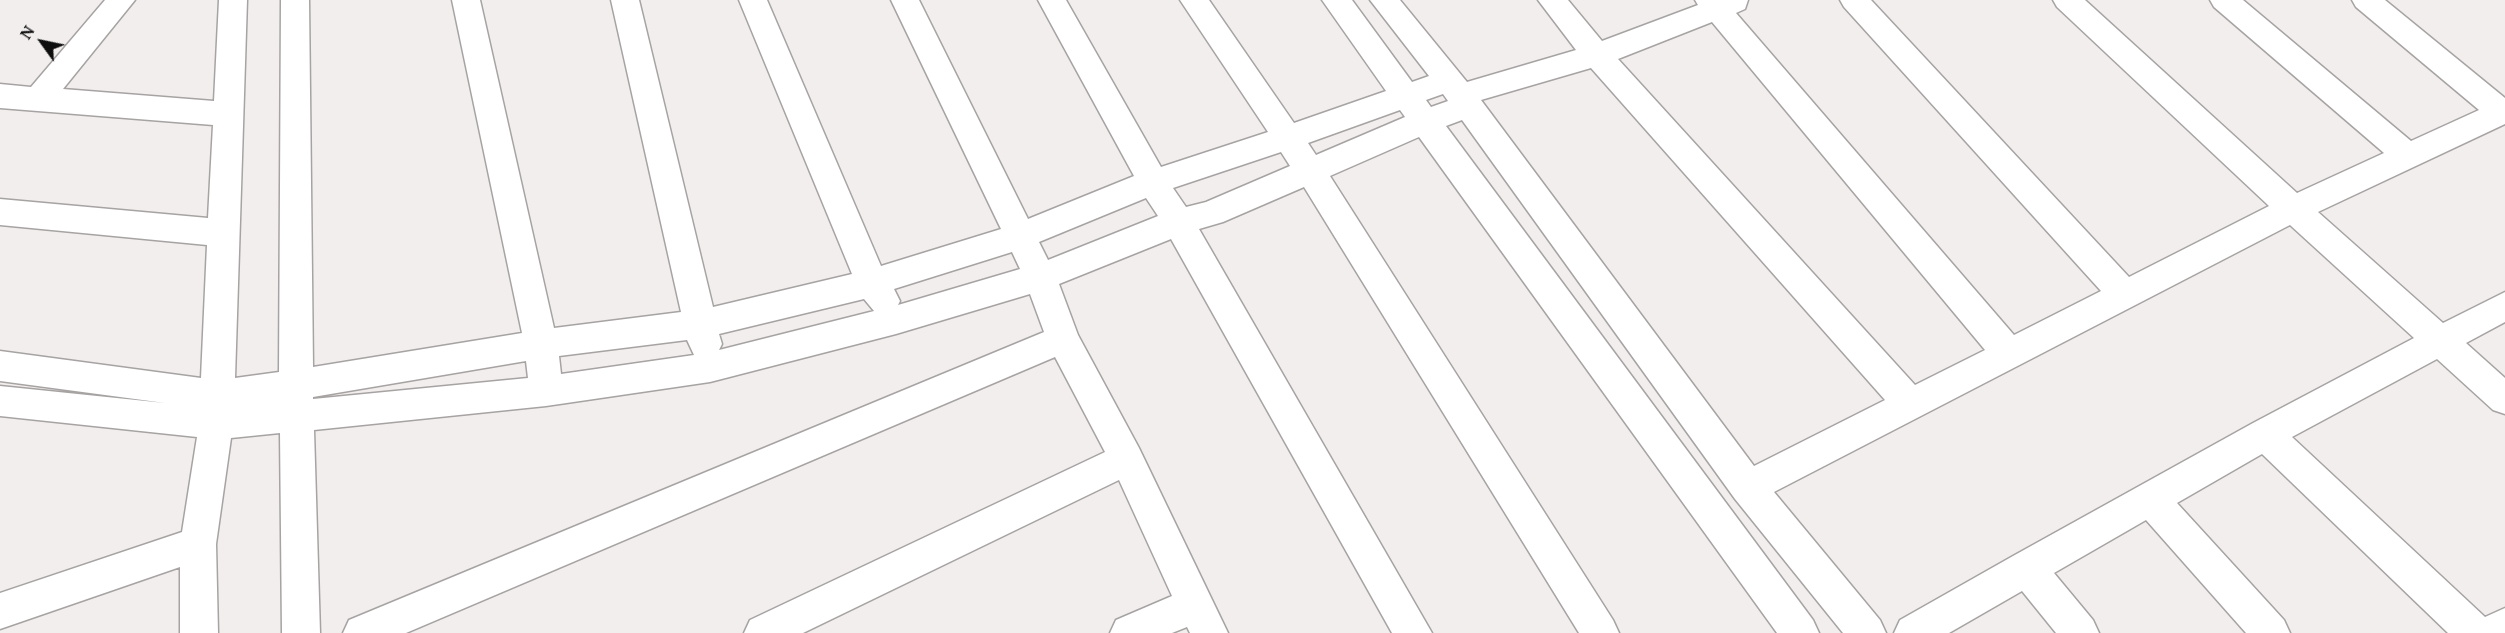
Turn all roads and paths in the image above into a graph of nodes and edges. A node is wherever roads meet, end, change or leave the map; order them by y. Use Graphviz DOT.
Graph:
graph roads {
  1 [pos="121,0"];
  2 [pos="233,0"];
  3 [pos="295,0"];
  4 [pos="466,0"];
  5 [pos="625,0"];
  6 [pos="753,0"];
  7 [pos="905,0"];
  8 [pos="1052,0"];
  9 [pos="1194,0"];
  10 [pos="1336,0"];
  11 [pos="1384,0"];
  12 [pos="1552,0"];
  13 [pos="1854,0"];
  14 [pos="2067,0"];
  15 [pos="2224,0"];
  16 [pos="2366,0"];
  17 [pos="1722,3"];
  18 [pos="1597,55"];
  19 [pos="1459,94"];
  20 [pos="0,96"];
  21 [pos="1405,96"];
  22 [pos="38,99"];
  23 [pos="2504,111"];
  24 [pos="227,114"];
  25 [pos="1424,122"];
  26 [pos="1287,138"];
  27 [pos="2408,156"];
  28 [pos="1311,172"];
  29 [pos="1153,182"];
  30 [pos="2293,209"];
  31 [pos="0,212"];
  32 [pos="1178,222"];
  33 [pos="224,233"];
  34 [pos="1020,236"];
  35 [pos="1040,277"];
  36 [pos="872,283"];
  37 [pos="2125,295"];
  38 [pos="2505,306"];
  39 [pos="896,320"];
  40 [pos="700,324"];
  41 [pos="1063,339"];
  42 [pos="2439,341"];
  43 [pos="541,344"];
  44 [pos="2009,354"];
  45 [pos="0,366"];
  46 [pos="710,367"];
  47 [pos="546,392"];
  48 [pos="2505,399"];
  49 [pos="296,400"];
  50 [pos="0,401"];
  51 [pos="1910,404"];
  52 [pos="217,410"];
  53 [pos="2265,434"];
  54 [pos="1126,459"];
  55 [pos="1748,487"];
  56 [pos="2151,500"];
  57 [pos="198,544"];
  58 [pos="2026,568"];
  59 [pos="2,616"];
  60 [pos="1202,618"];
  61 [pos="2505,626"];
  62 [pos="199,633"];
  63 [pos="301,633"];
  64 [pos="362,633"];
  65 [pos="763,633"];
  66 [pos="1129,633"];
  67 [pos="1413,633"];
  68 [pos="1600,633"];
  69 [pos="1800,633"];
  70 [pos="1866,633"];
  71 [pos="1913,633"];
  72 [pos="2080,633"];
  73 [pos="2271,633"];
  74 [pos="2475,633"];
  75 [pos="2494,633"];
  1 -- 22 [label="street"];
  2 -- 24 [label="street"];
  3 -- 49 [label="street"];
  4 -- 43 [label="street"];
  5 -- 40 [label="street"];
  6 -- 36 [label="street"];
  7 -- 34 [label="street"];
  8 -- 29 [label="street"];
  9 -- 26 [label="street"];
  10 -- 21 [label="street"];
  11 -- 19 [label="street"];
  12 -- 18 [label="street"];
  13 -- 37 [label="street"];
  14 -- 30 [label="street"];
  15 -- 27 [label="street"];
  16 -- 23 [label="street"];
  17 -- 18 [label="street"];
  17 -- 44 [label="street"];
  18 -- 19 [label="street"];
  18 -- 51 [label="street"];
  19 -- 21 [label="street"];
  19 -- 25 [label="street"];
  19 -- 55 [label="street"];
  20 -- 22 [label="street"];
  21 -- 25 [label="street"];
  21 -- 26 [label="street"];
  22 -- 24 [label="street"];
  23 -- 27 [label="street"];
  24 -- 33 [label="street"];
  25 -- 28 [label="street"];
  25 -- 69 [label="street"];
  26 -- 28 [label="street"];
  26 -- 29 [label="street"];
  27 -- 30 [label="street"];
  28 -- 32 [label="street"];
  28 -- 68 [label="street"];
  29 -- 32 [label="street"];
  29 -- 34 [label="street"];
  30 -- 37 [label="street"];
  30 -- 42 [label="street"];
  31 -- 33 [label="street"];
  32 -- 35 [label="street"];
  32 -- 67 [label="street"];
  33 -- 52 [label="street"];
  34 -- 35 [label="street"];
  34 -- 36 [label="street"];
  35 -- 39 [label="street"];
  35 -- 41 [label="street"];
  36 -- 39 [label="street"];
  36 -- 40 [label="street"];
  37 -- 44 [label="street"];
  38 -- 42 [label="street"];
  39 -- 46 [label="street"];
  40 -- 43 [label="street"];
  40 -- 46 [label="street"];
  41 -- 54 [label="street"];
  41 -- 64 [label="street"];
  42 -- 48 [label="street"];
  42 -- 53 [label="street"];
  43 -- 47 [label="street"];
  43 -- 49 [label="street"];
  44 -- 51 [label="street"];
  45 -- 52 [label="street"];
  46 -- 47 [label="street"];
  47 -- 49 [label="street"];
  49 -- 52 [label="street"];
  49 -- 63 [label="street"];
  50 -- 52 [label="street"];
  51 -- 55 [label="street"];
  52 -- 57 [label="street"];
  53 -- 56 [label="street"];
  53 -- 74 [label="street"];
  54 -- 60 [label="street"];
  54 -- 65 [label="street"];
  55 -- 70 [label="street"];
  56 -- 58 [label="street"];
  56 -- 73 [label="street"];
  57 -- 59 [label="street"];
  57 -- 62 [label="street"];
  58 -- 71 [label="street"];
  58 -- 72 [label="street"];
  60 -- 66 [label="street"];
  61 -- 75 [label="street"];
}
